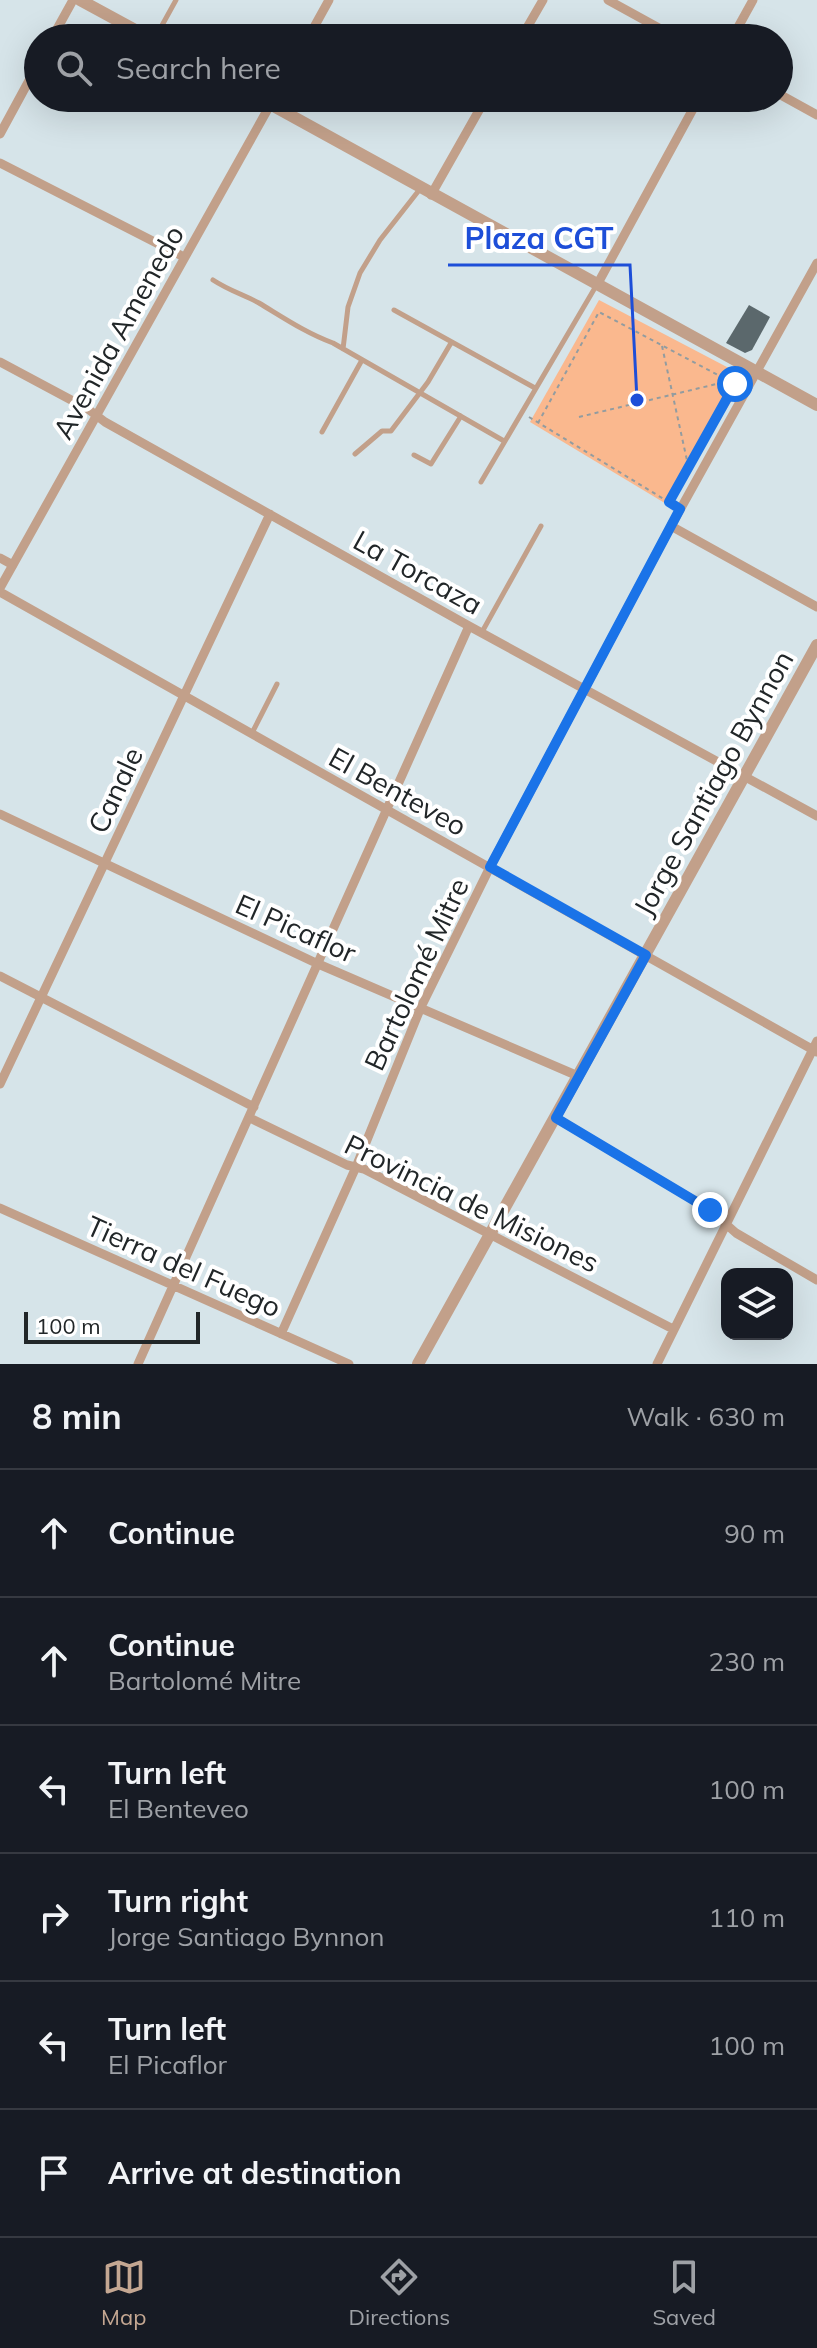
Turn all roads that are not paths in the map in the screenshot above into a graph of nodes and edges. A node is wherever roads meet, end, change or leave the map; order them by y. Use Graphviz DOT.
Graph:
graph roads {
  1 [pos="73,0"];
  2 [pos="80,0"];
  3 [pos="176,0"];
  4 [pos="329,0"];
  5 [pos="543,0"];
  6 [pos="608,0"];
  7 [pos="753,0"];
  8 [pos="60,24"];
  9 [pos="125,24"];
  10 [pos="161,24"];
  11 [pos="316,24"];
  12 [pos="529,24"];
  13 [pos="652,24"];
  14 [pos="740,24"];
  15 [pos="24,90"];
  16 [pos="793,102"];
  17 [pos="262,112"];
  18 [pos="288,112"];
  19 [pos="477,112"];
  20 [pos="691,112"];
  21 [pos="817,115"];
  22 [pos="0,134"];
  23 [pos="0,163"];
  24 [pos="425,192"];
  25 [pos="184,257"];
  26 [pos="817,263"];
  27 [pos="213,280"];
  28 [pos="597,285"];
  29 [pos="394,310"];
  30 [pos="451,343"];
  31 [pos="343,349"];
  32 [pos="362,360"];
  33 [pos="0,362"];
  34 [pos="757,372"];
  35 [pos="535,388"];
  36 [pos="420,393"];
  37 [pos="817,405"];
  38 [pos="96,416"];
  39 [pos="461,416"];
  40 [pos="322,432"];
  41 [pos="504,441"];
  42 [pos="355,454"];
  43 [pos="414,455"];
  44 [pos="481,482"];
  45 [pos="270,514"];
  46 [pos="541,526"];
  47 [pos="671,526"];
  48 [pos="0,558"];
  49 [pos="13,565"];
  50 [pos="0,590"];
  51 [pos="817,607"];
  52 [pos="469,626"];
  53 [pos="482,632"];
  54 [pos="817,645"];
  55 [pos="277,684"];
  56 [pos="586,687"];
  57 [pos="182,696"];
  58 [pos="252,734"];
  59 [pos="745,776"];
  60 [pos="386,808"];
  61 [pos="0,814"];
  62 [pos="817,816"];
  63 [pos="104,864"];
  64 [pos="490,867"];
  65 [pos="646,955"];
  66 [pos="316,963"];
  67 [pos="0,976"];
  68 [pos="41,999"];
  69 [pos="421,1007"];
  70 [pos="815,1047"];
  71 [pos="578,1076"];
  72 [pos="0,1084"];
  73 [pos="254,1107"];
  74 [pos="250,1118"];
  75 [pos="556,1118"];
  76 [pos="356,1167"];
  77 [pos="0,1208"];
  78 [pos="725,1224"];
  79 [pos="491,1234"];
  80 [pos="817,1280"];
  81 [pos="174,1286"];
  82 [pos="673,1329"];
  83 [pos="281,1334"];
  84 [pos="138,1364"];
  85 [pos="349,1364"];
  86 [pos="418,1364"];
  87 [pos="657,1364"];
  1 -- 8 [label="street"];
  2 -- 9 [label="street"];
  3 -- 10 [label="lane"];
  4 -- 11 [label="street"];
  5 -- 12 [label="street"];
  6 -- 13 [label="street"];
  7 -- 14 [label="street"];
  15 -- 22 [label="street"];
  16 -- 21 [label="street"];
  17 -- 25 [label="street, Avenida Amenedo"];
  18 -- 24 [label="street"];
  19 -- 24 [label="street"];
  20 -- 28 [label="street"];
  23 -- 25 [label="street"];
  24 -- 28 [label="street"];
  24 -- 31 [label="lane"];
  25 -- 38 [label="street, Avenida Amenedo"];
  26 -- 34 [label="street, Bartolomé Mitre"];
  27 -- 31 [label="lane"];
  28 -- 34 [label="street"];
  28 -- 35 [label="lane"];
  29 -- 30 [label="lane"];
  30 -- 35 [label="lane"];
  30 -- 36 [label="lane"];
  31 -- 32 [label="lane"];
  32 -- 36 [label="lane"];
  32 -- 40 [label="lane"];
  33 -- 38 [label="street, La Torcaza"];
  34 -- 37 [label="street"];
  34 -- 47 [label="street, Bartolomé Mitre"];
  35 -- 41 [label="lane"];
  36 -- 39 [label="lane"];
  36 -- 42 [label="lane"];
  38 -- 45 [label="street, La Torcaza"];
  38 -- 49 [label="street, Avenida Amenedo"];
  39 -- 41 [label="lane"];
  39 -- 43 [label="lane"];
  41 -- 44 [label="lane"];
  45 -- 52 [label="street, La Torcaza"];
  45 -- 57 [label="street, Canale"];
  46 -- 53 [label="lane"];
  47 -- 51 [label="street"];
  47 -- 56 [label="street, Bartolomé Mitre"];
  48 -- 49 [label="street"];
  49 -- 50 [label="street, Avenida Amenedo"];
  50 -- 57 [label="street, El Benteveo"];
  52 -- 53 [label="street, La Torcaza"];
  52 -- 60 [label="street"];
  53 -- 56 [label="street, La Torcaza"];
  54 -- 59 [label="street, Jorge Santiago Bynnon"];
  55 -- 58 [label="lane"];
  56 -- 59 [label="street, La Torcaza"];
  56 -- 64 [label="street, Bartolomé Mitre"];
  57 -- 58 [label="street, El Benteveo"];
  57 -- 63 [label="street, Canale"];
  58 -- 60 [label="street, El Benteveo"];
  59 -- 62 [label="street, La Torcaza"];
  59 -- 65 [label="street, Jorge Santiago Bynnon"];
  60 -- 64 [label="street, El Benteveo"];
  60 -- 66 [label="street"];
  61 -- 63 [label="street, El Picaflor"];
  63 -- 66 [label="street, El Picaflor"];
  63 -- 68 [label="street, Canale"];
  64 -- 65 [label="street, El Benteveo"];
  64 -- 69 [label="street, Bartolomé Mitre"];
  65 -- 70 [label="street, El Benteveo"];
  65 -- 71 [label="street, Jorge Santiago Bynnon"];
  66 -- 69 [label="street, El Picaflor"];
  66 -- 73 [label="street"];
  67 -- 68 [label="street"];
  68 -- 72 [label="street, Canale"];
  68 -- 73 [label="street"];
  69 -- 71 [label="street, El Picaflor"];
  69 -- 76 [label="street, Bartolomé Mitre"];
  70 -- 78 [label="street"];
  71 -- 75 [label="street, Jorge Santiago Bynnon"];
  73 -- 74 [label="street"];
  74 -- 76 [label="street, Provincia de Misiones"];
  74 -- 81 [label="street"];
  75 -- 78 [label="street"];
  75 -- 79 [label="street, Jorge Santiago Bynnon"];
  76 -- 79 [label="street, Provincia de Misiones"];
  76 -- 83 [label="street, Bartolomé Mitre"];
  77 -- 81 [label="street, Tierra del Fuego"];
  78 -- 80 [label="street"];
  78 -- 82 [label="street"];
  79 -- 82 [label="street, Provincia de Misiones"];
  79 -- 86 [label="street, Jorge Santiago Bynnon"];
  81 -- 83 [label="street, Tierra del Fuego"];
  81 -- 84 [label="street"];
  82 -- 87 [label="street"];
  83 -- 85 [label="street, Tierra del Fuego"];
}
